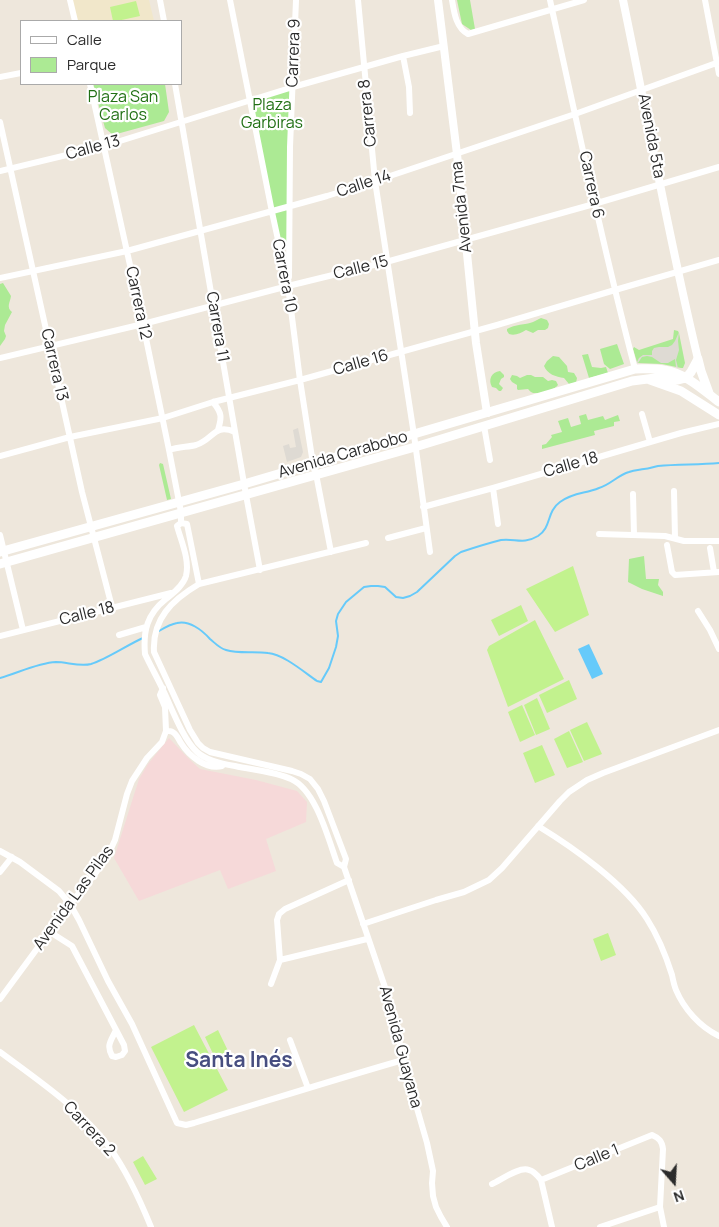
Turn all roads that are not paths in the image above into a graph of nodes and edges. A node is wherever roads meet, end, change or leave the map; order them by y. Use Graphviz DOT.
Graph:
graph roads {
  1 [pos="70,0"];
  2 [pos="160,0"];
  3 [pos="230,0"];
  4 [pos="296,0"];
  5 [pos="358,0"];
  6 [pos="438,0"];
  7 [pos="452,0"];
  8 [pos="550,0"];
  9 [pos="584,0"];
  10 [pos="623,0"];
  11 [pos="705,0"];
  12 [pos="552,9"];
  13 [pos="75,20"];
  14 [pos="164,20"];
  15 [pos="444,46"];
  16 [pos="403,56"];
  17 [pos="718,63"];
  18 [pos="364,68"];
  19 [pos="20,73"];
  20 [pos="719,74"];
  21 [pos="0,77"];
  22 [pos="90,85"];
  23 [pos="174,85"];
  24 [pos="293,87"];
  25 [pos="642,89"];
  26 [pos="249,100"];
  27 [pos="410,113"];
  28 [pos="575,114"];
  29 [pos="181,121"];
  30 [pos="0,122"];
  31 [pos="104,146"];
  32 [pos="457,154"];
  33 [pos="719,167"];
  34 [pos="11,168"];
  35 [pos="0,171"];
  36 [pos="375,181"];
  37 [pos="660,185"];
  38 [pos="594,204"];
  39 [pos="290,206"];
  40 [pos="272,212"];
  41 [pos="200,231"];
  42 [pos="466,240"];
  43 [pos="127,251"];
  44 [pos="719,260"];
  45 [pos="386,262"];
  46 [pos="33,271"];
  47 [pos="677,272"];
  48 [pos="0,278"];
  49 [pos="288,286"];
  50 [pos="615,290"];
  51 [pos="213,306"];
  52 [pos="143,324"];
  53 [pos="475,331"];
  54 [pos="50,346"];
  55 [pos="401,352"];
  56 [pos="0,358"];
  57 [pos="698,359"];
  58 [pos="635,369"];
  59 [pos="686,378"];
  60 [pos="648,379"];
  61 [pos="300,380"];
  62 [pos="710,396"];
  63 [pos="229,399"];
  64 [pos="213,402"];
  65 [pos="719,402"];
  66 [pos="488,413"];
  67 [pos="642,414"];
  68 [pos="719,415"];
  69 [pos="163,418"];
  70 [pos="498,422"];
  71 [pos="719,424"];
  72 [pos="484,426"];
  73 [pos="218,430"];
  74 [pos="235,432"];
  75 [pos="414,435"];
  76 [pos="70,438"];
  77 [pos="650,442"];
  78 [pos="415,447"];
  79 [pos="169,450"];
  80 [pos="0,456"];
  81 [pos="490,460"];
  82 [pos="313,464"];
  83 [pos="316,474"];
  84 [pos="244,484"];
  85 [pos="492,488"];
  86 [pos="674,491"];
  87 [pos="633,494"];
  88 [pos="246,495"];
  89 [pos="179,502"];
  90 [pos="423,506"];
  91 [pos="181,512"];
  92 [pos="181,522"];
  93 [pos="498,524"];
  94 [pos="90,526"];
  95 [pos="426,528"];
  96 [pos="599,534"];
  97 [pos="0,535"];
  98 [pos="634,535"];
  99 [pos="93,537"];
  100 [pos="388,538"];
  101 [pos="675,538"];
  102 [pos="719,541"];
  103 [pos="366,543"];
  104 [pos="667,545"];
  105 [pos="710,548"];
  106 [pos="2,551"];
  107 [pos="331,552"];
  108 [pos="430,552"];
  109 [pos="3,563"];
  110 [pos="260,570"];
  111 [pos="716,572"];
  112 [pos="198,584"];
  113 [pos="174,592"];
  114 [pos="112,607"];
  115 [pos="698,611"];
  116 [pos="23,630"];
  117 [pos="145,630"];
  118 [pos="119,635"];
  119 [pos="0,636"];
  120 [pos="719,649"];
  121 [pos="165,687"];
  122 [pos="719,730"];
  123 [pos="166,731"];
  124 [pos="226,764"];
  125 [pos="538,826"];
  126 [pos="0,851"];
  127 [pos="12,857"];
  128 [pos="344,867"];
  129 [pos="0,872"];
  130 [pos="349,880"];
  131 [pos="70,904"];
  132 [pos="363,924"];
  133 [pos="50,932"];
  134 [pos="368,939"];
  135 [pos="280,960"];
  136 [pos="271,984"];
  137 [pos="0,999"];
  138 [pos="116,1030"];
  139 [pos="719,1036"];
  140 [pos="290,1040"];
  141 [pos="0,1052"];
  142 [pos="403,1060"];
  143 [pos="308,1088"];
  144 [pos="541,1180"];
  145 [pos="492,1184"];
  146 [pos="660,1207"];
  147 [pos="151,1227"];
  148 [pos="448,1227"];
  149 [pos="552,1227"];
  150 [pos="600,1227"];
  151 [pos="664,1227"];
  1 -- 13 [label="street"];
  2 -- 14 [label="street"];
  3 -- 26 [label="street, Carrera 10"];
  4 -- 24 [label="street, Carrera 9"];
  5 -- 18 [label="street, Carrera 8"];
  6 -- 15 [label="street, Avenida 7ma"];
  7 -- 12 [label="street"];
  8 -- 12 [label="street, Carrera 6"];
  9 -- 12 [label="street"];
  10 -- 25 [label="street, Avenida 5ta"];
  11 -- 17 [label="street"];
  12 -- 28 [label="street, Carrera 6"];
  15 -- 16 [label="street, Calle 13"];
  15 -- 32 [label="street, Avenida 7ma"];
  16 -- 18 [label="street, Calle 13"];
  16 -- 27 [label="street"];
  17 -- 20 [label="street"];
  17 -- 25 [label="street, Calle 14"];
  18 -- 24 [label="street, Calle 13"];
  18 -- 36 [label="street, Carrera 8"];
  19 -- 21 [label="street"];
  22 -- 31 [label="street, Carrera 12"];
  23 -- 29 [label="street, Carrera 11"];
  24 -- 26 [label="street, Calle 13"];
  24 -- 39 [label="street, Carrera 9"];
  25 -- 28 [label="street, Calle 14"];
  25 -- 37 [label="street, Avenida 5ta"];
  26 -- 29 [label="street, Calle 13"];
  26 -- 40 [label="street, Carrera 10"];
  28 -- 32 [label="street, Calle 14"];
  28 -- 38 [label="street, Carrera 6"];
  29 -- 31 [label="street, Calle 13"];
  29 -- 41 [label="street, Carrera 11"];
  30 -- 34 [label="street, Carrera 13"];
  31 -- 34 [label="street, Calle 13"];
  31 -- 43 [label="street, Carrera 12"];
  32 -- 36 [label="street, Calle 14"];
  32 -- 42 [label="street, Avenida 7ma"];
  33 -- 37 [label="street, Calle 15"];
  34 -- 35 [label="street, Calle 13"];
  34 -- 46 [label="street, Carrera 13"];
  36 -- 39 [label="street, Calle 14"];
  36 -- 45 [label="street, Carrera 8"];
  37 -- 38 [label="street, Calle 15"];
  37 -- 47 [label="street, Avenida 5ta"];
  38 -- 42 [label="street, Calle 15"];
  38 -- 50 [label="street, Carrera 6"];
  39 -- 40 [label="street, Calle 14"];
  39 -- 49 [label="street, Carrera 9"];
  40 -- 41 [label="street, Calle 14"];
  40 -- 49 [label="street, Carrera 10"];
  41 -- 43 [label="street, Calle 14"];
  41 -- 51 [label="street, Carrera 11"];
  42 -- 45 [label="street, Calle 15"];
  42 -- 53 [label="street, Avenida 7ma"];
  43 -- 46 [label="street, Calle 14"];
  43 -- 52 [label="street, Carrera 12"];
  44 -- 47 [label="street, Calle 16"];
  45 -- 49 [label="street, Calle 15"];
  45 -- 55 [label="street, Carrera 8"];
  46 -- 48 [label="street, Calle 14"];
  46 -- 54 [label="street, Carrera 13"];
  47 -- 50 [label="street, Calle 16"];
  47 -- 57 [label="street, Avenida 5ta"];
  49 -- 51 [label="street, Calle 15"];
  49 -- 61 [label="street, Carrera 10"];
  50 -- 53 [label="street, Calle 16"];
  50 -- 58 [label="street, Carrera 6"];
  51 -- 52 [label="street, Calle 15"];
  51 -- 63 [label="street, Carrera 11"];
  52 -- 54 [label="street, Calle 15"];
  52 -- 69 [label="street, Carrera 12"];
  53 -- 55 [label="street, Calle 16"];
  53 -- 66 [label="street, Avenida 7ma"];
  54 -- 56 [label="street, Calle 15"];
  54 -- 76 [label="street, Carrera 13"];
  55 -- 61 [label="street, Calle 16"];
  55 -- 75 [label="street, Carrera 8"];
  57 -- 59 [label="main road"];
  57 -- 62 [label="main road"];
  58 -- 59 [label="main road, Avenida Carabobo"];
  58 -- 66 [label="main road, Avenida Carabobo"];
  59 -- 60 [label="main road, Avenida Carabobo"];
  59 -- 62 [label="main road, Avenida Carabobo"];
  60 -- 68 [label="main road"];
  60 -- 70 [label="main road, Avenida Carabobo"];
  61 -- 63 [label="street, Calle 16"];
  61 -- 82 [label="street, Carrera 10"];
  62 -- 65 [label="main road, Avenida Carabobo"];
  63 -- 64 [label="street, Calle 16"];
  63 -- 74 [label="street, Carrera 11"];
  64 -- 69 [label="street, Calle 16"];
  64 -- 73 [label="street"];
  66 -- 70 [label="main road"];
  66 -- 75 [label="main road, Avenida Carabobo"];
  67 -- 77 [label="street"];
  69 -- 76 [label="street, Calle 16"];
  69 -- 79 [label="street, Carrera 12"];
  70 -- 72 [label="main road, Avenida Carabobo"];
  71 -- 77 [label="street, Calle 18"];
  72 -- 78 [label="main road, Avenida Carabobo"];
  72 -- 81 [label="street"];
  73 -- 74 [label="street"];
  73 -- 79 [label="street"];
  74 -- 84 [label="street, Carrera 11"];
  75 -- 78 [label="street, Carrera 8"];
  75 -- 82 [label="main road, Avenida Carabobo"];
  76 -- 80 [label="street, Calle 16"];
  76 -- 94 [label="street, Carrera 13"];
  77 -- 85 [label="street, Calle 18"];
  78 -- 83 [label="main road, Avenida Carabobo"];
  78 -- 90 [label="street, Carrera 8"];
  79 -- 89 [label="street, Carrera 12"];
  82 -- 83 [label="street, Carrera 10"];
  82 -- 84 [label="main road, Avenida Carabobo"];
  83 -- 88 [label="main road, Avenida Carabobo"];
  83 -- 107 [label="street, Carrera 10"];
  84 -- 88 [label="street, Carrera 11"];
  84 -- 89 [label="main road, Avenida Carabobo"];
  85 -- 90 [label="street, Calle 18"];
  85 -- 93 [label="street"];
  86 -- 101 [label="street"];
  87 -- 98 [label="street"];
  88 -- 91 [label="main road, Avenida Carabobo"];
  88 -- 110 [label="street, Carrera 11"];
  89 -- 91 [label="street, Carrera 12"];
  89 -- 94 [label="main road, Avenida Carabobo"];
  90 -- 95 [label="street, Carrera 8"];
  91 -- 92 [label="street, Carrera 12"];
  91 -- 99 [label="main road, Avenida Carabobo"];
  92 -- 112 [label="street, Carrera 12"];
  92 -- 113 [label="street, Carrera 12"];
  94 -- 99 [label="street, Carrera 13"];
  94 -- 106 [label="main road, Avenida Carabobo"];
  95 -- 100 [label="street"];
  95 -- 108 [label="street, Carrera 8"];
  96 -- 98 [label="street"];
  97 -- 106 [label="street"];
  98 -- 101 [label="street"];
  99 -- 109 [label="main road, Avenida Carabobo"];
  99 -- 114 [label="street, Carrera 13"];
  101 -- 102 [label="street"];
  103 -- 107 [label="street"];
  104 -- 111 [label="street"];
  105 -- 111 [label="street"];
  106 -- 109 [label="street"];
  107 -- 110 [label="street"];
  109 -- 116 [label="street"];
  110 -- 112 [label="street"];
  112 -- 121 [label="street, Avenida Guayana"];
  113 -- 114 [label="street, Calle 18"];
  113 -- 117 [label="street"];
  114 -- 116 [label="street, Calle 18"];
  115 -- 120 [label="street"];
  116 -- 119 [label="street, Calle 18"];
  117 -- 118 [label="street"];
  117 -- 121 [label="street, Avenida Guayana"];
  121 -- 123 [label="street"];
  121 -- 124 [label="street, Avenida Guayana"];
  121 -- 128 [label="street, Avenida Guayana"];
  122 -- 125 [label="street"];
  123 -- 124 [label="street"];
  123 -- 131 [label="street, Avenida Las Pilas"];
  124 -- 128 [label="street, Avenida Guayana"];
  125 -- 132 [label="street"];
  125 -- 139 [label="street"];
  126 -- 127 [label="street"];
  127 -- 129 [label="street"];
  127 -- 131 [label="street"];
  128 -- 130 [label="street, Avenida Guayana"];
  130 -- 132 [label="street, Avenida Guayana"];
  130 -- 135 [label="street"];
  131 -- 133 [label="street, Avenida Las Pilas"];
  131 -- 143 [label="street"];
  132 -- 134 [label="street, Avenida Guayana"];
  133 -- 137 [label="street, Avenida Las Pilas"];
  133 -- 138 [label="street"];
  134 -- 135 [label="street"];
  134 -- 142 [label="street, Avenida Guayana"];
  135 -- 136 [label="street"];
  140 -- 143 [label="street"];
  141 -- 147 [label="street, Carrera 2"];
  142 -- 143 [label="street"];
  142 -- 148 [label="street, Avenida Guayana"];
  144 -- 145 [label="street"];
  144 -- 146 [label="street, Calle 1"];
  144 -- 149 [label="street"];
  146 -- 150 [label="street"];
  146 -- 151 [label="street"];
}
